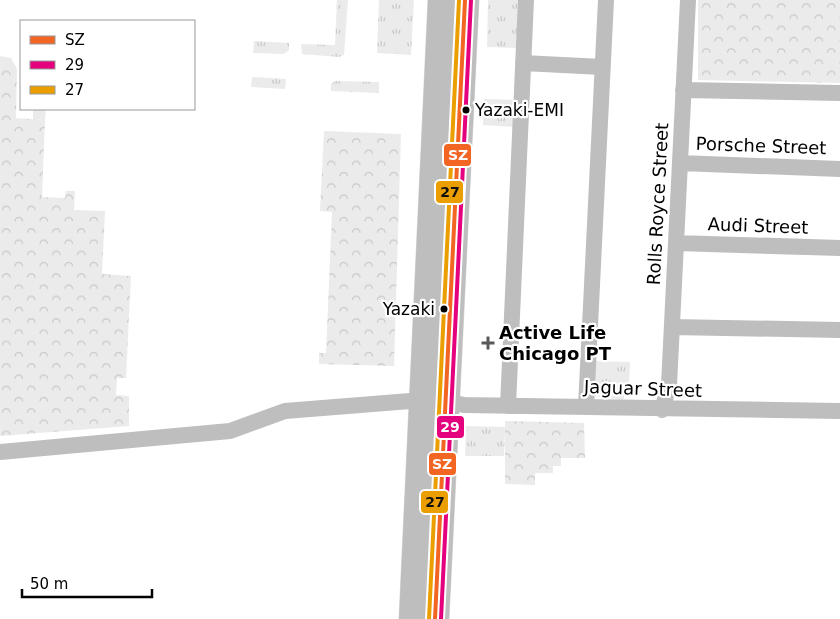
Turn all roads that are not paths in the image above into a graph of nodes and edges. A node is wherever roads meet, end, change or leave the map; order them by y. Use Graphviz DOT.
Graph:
graph roads {
  1 [pos="442,0"];
  2 [pos="465,0"];
  3 [pos="526,0"];
  4 [pos="606,0"];
  5 [pos="688,0"];
  6 [pos="523,63"];
  7 [pos="602,66"];
  8 [pos="683,90"];
  9 [pos="840,93"];
  10 [pos="680,163"];
  11 [pos="840,169"];
  12 [pos="676,243"];
  13 [pos="840,248"];
  14 [pos="672,326"];
  15 [pos="840,330"];
  16 [pos="434,401"];
  17 [pos="508,406"];
  18 [pos="586,407"];
  19 [pos="662,410"];
  20 [pos="840,411"];
  21 [pos="0,452"];
  22 [pos="413,619"];
  23 [pos="435,619"];
  1 -- 16 [label="highway"];
  2 -- 16 [label="highway"];
  3 -- 6 [label="street"];
  4 -- 7 [label="street"];
  5 -- 8 [label="street, Rolls Royce Street"];
  6 -- 7 [label="street"];
  6 -- 17 [label="street"];
  7 -- 18 [label="street"];
  8 -- 9 [label="street"];
  8 -- 10 [label="street, Rolls Royce Street"];
  10 -- 11 [label="street, Porsche Street"];
  10 -- 12 [label="street, Rolls Royce Street"];
  12 -- 13 [label="street, Audi Street"];
  12 -- 14 [label="street, Rolls Royce Street"];
  14 -- 15 [label="street"];
  14 -- 19 [label="street, Rolls Royce Street"];
  16 -- 17 [label="street, Jaguar Street"];
  16 -- 21 [label="street, Jaguar Street"];
  16 -- 22 [label="highway"];
  16 -- 23 [label="highway"];
  17 -- 18 [label="street, Jaguar Street"];
  18 -- 19 [label="street, Jaguar Street"];
  19 -- 20 [label="street, Jaguar Street"];
}
